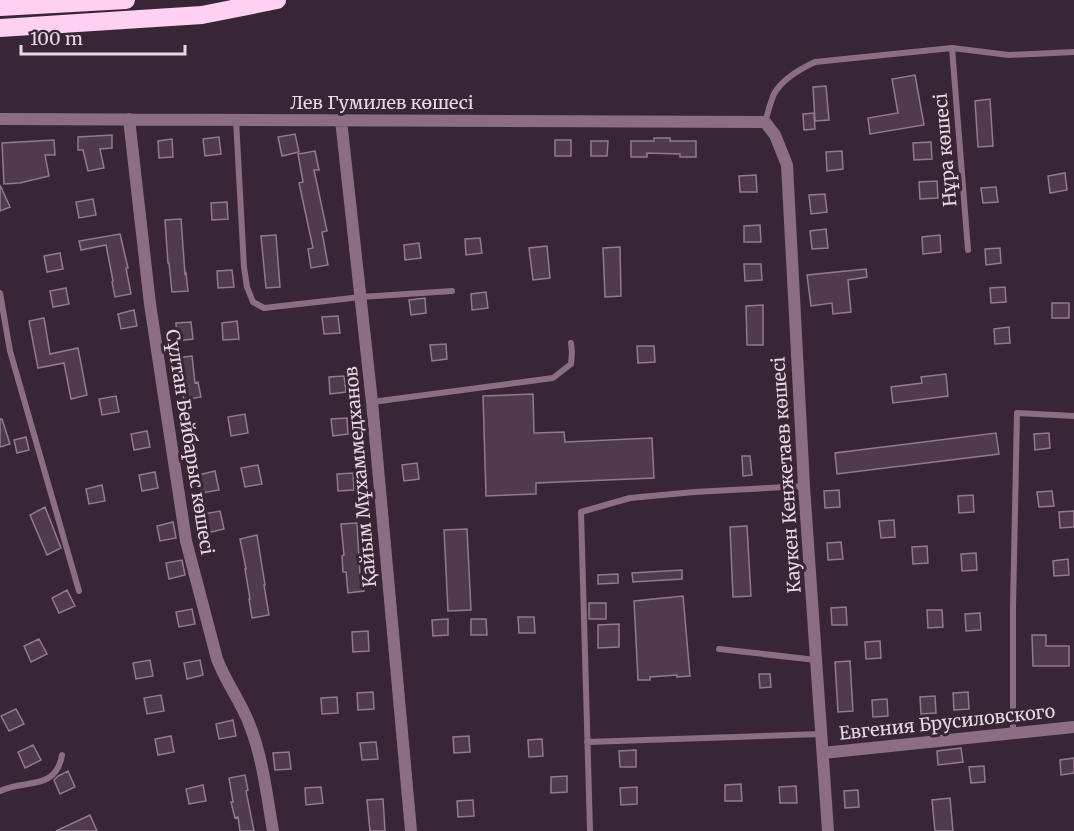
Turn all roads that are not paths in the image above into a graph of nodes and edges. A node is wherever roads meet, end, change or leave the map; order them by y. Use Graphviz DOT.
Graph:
graph roads {
  1 [pos="126,0"];
  2 [pos="277,0"];
  3 [pos="0,8"];
  4 [pos="0,28"];
  5 [pos="952,48"];
  6 [pos="1074,52"];
  7 [pos="0,119"];
  8 [pos="129,119"];
  9 [pos="236,120"];
  10 [pos="341,120"];
  11 [pos="765,122"];
  12 [pos="968,250"];
  13 [pos="452,291"];
  14 [pos="0,292"];
  15 [pos="361,297"];
  16 [pos="571,343"];
  17 [pos="10,351"];
  18 [pos="0,354"];
  19 [pos="372,402"];
  20 [pos="1074,416"];
  21 [pos="804,486"];
  22 [pos="79,591"];
  23 [pos="719,649"];
  24 [pos="817,660"];
  25 [pos="1074,727"];
  26 [pos="821,734"];
  27 [pos="1013,734"];
  28 [pos="587,742"];
  29 [pos="823,753"];
  30 [pos="62,755"];
  31 [pos="0,791"];
  32 [pos="273,831"];
  33 [pos="411,831"];
  34 [pos="590,831"];
  35 [pos="824,831"];
  36 [pos="828,831"];
  1 -- 3 [label="highway"];
  2 -- 4 [label="highway"];
  5 -- 6 [label="lane"];
  5 -- 11 [label="lane"];
  5 -- 12 [label="lane, Нұра көшесі"];
  7 -- 8 [label="street, Лев Гумилев көшесі"];
  8 -- 9 [label="street, Лев Гумилев көшесі"];
  8 -- 32 [label="street, Сұлтан Бейбарыс көшесі"];
  9 -- 10 [label="street, Лев Гумилев көшесі"];
  9 -- 15 [label="lane"];
  10 -- 11 [label="street, Лев Гумилев көшесі"];
  10 -- 15 [label="street, Қайым Мұхаммедханов"];
  11 -- 21 [label="street, Каукен Кенжетаев көшесі"];
  13 -- 15 [label="lane"];
  14 -- 17 [label="lane"];
  15 -- 19 [label="street, Қайым Мұхаммедханов"];
  16 -- 19 [label="lane"];
  17 -- 18 [label="lane"];
  17 -- 22 [label="lane"];
  19 -- 33 [label="street, Қайым Мұхаммедханов"];
  20 -- 27 [label="lane"];
  21 -- 24 [label="street, Каукен Кенжетаев көшесі"];
  21 -- 28 [label="lane"];
  23 -- 24 [label="lane"];
  24 -- 26 [label="street, Каукен Кенжетаев көшесі"];
  25 -- 27 [label="street, Евгения Брусиловского"];
  26 -- 28 [label="lane"];
  26 -- 29 [label="street, Каукен Кенжетаев көшесі"];
  27 -- 29 [label="street, Евгения Брусиловского"];
  28 -- 34 [label="lane"];
  29 -- 36 [label="street, Каукен Кенжетаев көшесі"];
  30 -- 31 [label="lane"];
  35 -- 36 [label="lane"];
}
